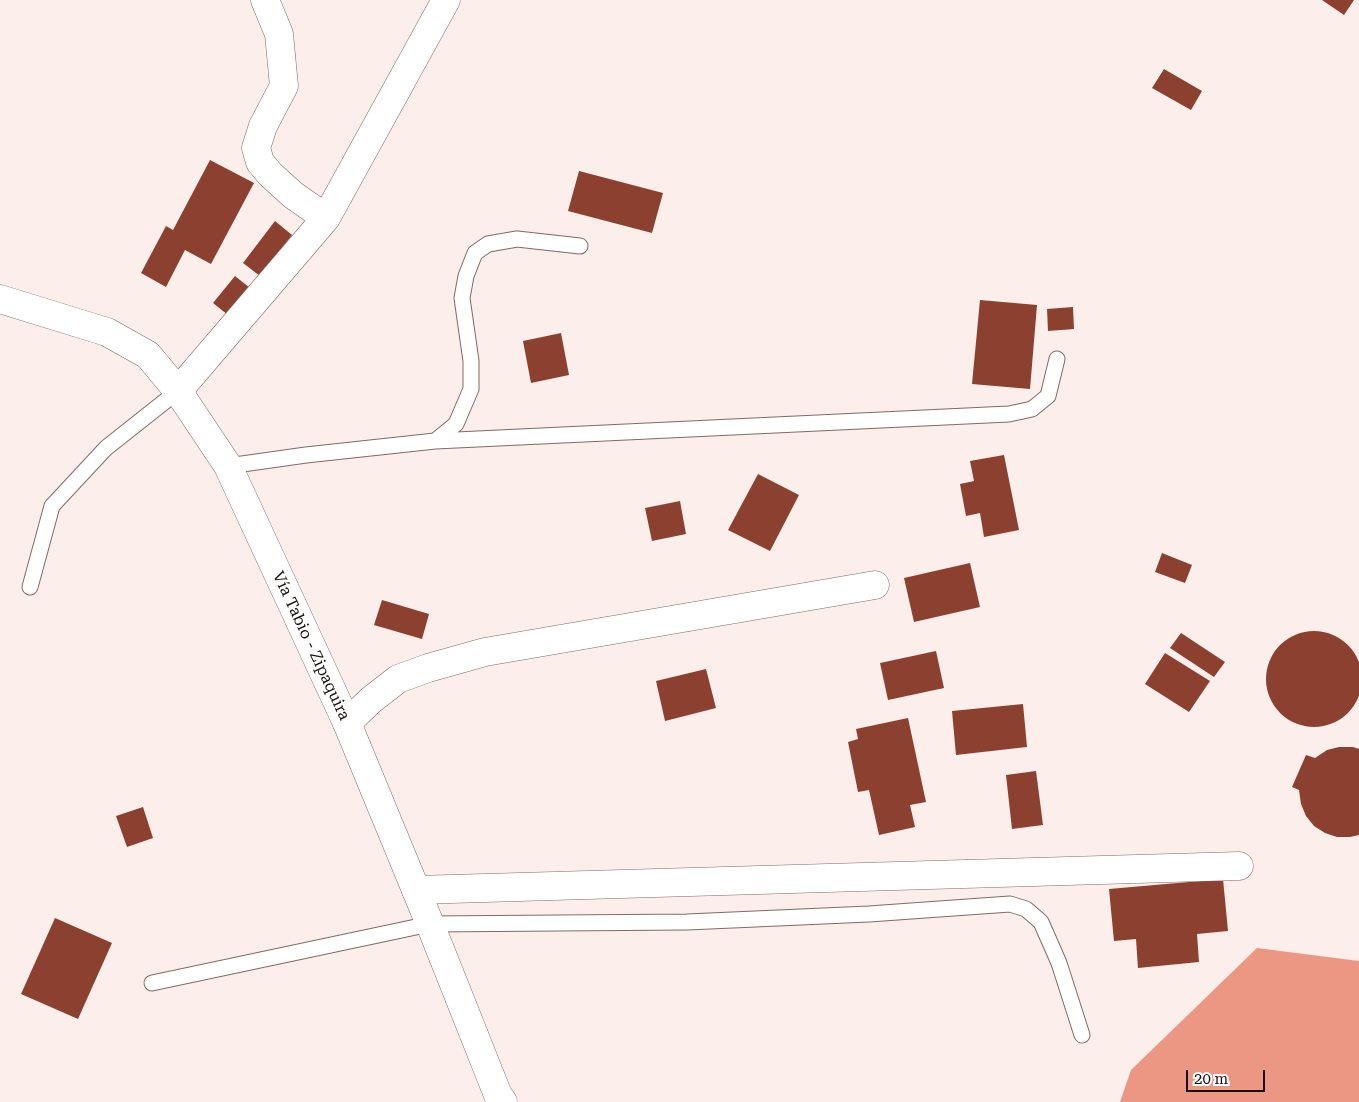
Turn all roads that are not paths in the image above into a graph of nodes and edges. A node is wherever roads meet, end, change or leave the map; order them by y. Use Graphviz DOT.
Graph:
graph roads {
  1 [pos="265,0"];
  2 [pos="446,0"];
  3 [pos="326,218"];
  4 [pos="580,246"];
  5 [pos="0,299"];
  6 [pos="1058,359"];
  7 [pos="178,391"];
  8 [pos="434,441"];
  9 [pos="228,466"];
  10 [pos="875,585"];
  11 [pos="30,587"];
  12 [pos="347,723"];
  13 [pos="1239,866"];
  14 [pos="416,890"];
  15 [pos="430,924"];
  16 [pos="152,982"];
  17 [pos="1082,1035"];
  18 [pos="494,1100"];
  1 -- 3 [label="street"];
  2 -- 3 [label="street"];
  3 -- 7 [label="street"];
  4 -- 8 [label="lane"];
  5 -- 7 [label="street, Vía Tabio - Zipaquira"];
  6 -- 8 [label="lane"];
  7 -- 9 [label="street, Vía Tabio - Zipaquira"];
  7 -- 11 [label="lane"];
  8 -- 9 [label="lane"];
  9 -- 12 [label="street, Vía Tabio - Zipaquira"];
  10 -- 12 [label="street"];
  12 -- 14 [label="street, Vía Tabio - Zipaquira"];
  13 -- 14 [label="street"];
  14 -- 15 [label="street, Vía Tabio - Zipaquira"];
  15 -- 16 [label="lane"];
  15 -- 17 [label="lane"];
  15 -- 18 [label="street, Vía Tabio - Zipaquira"];
}
